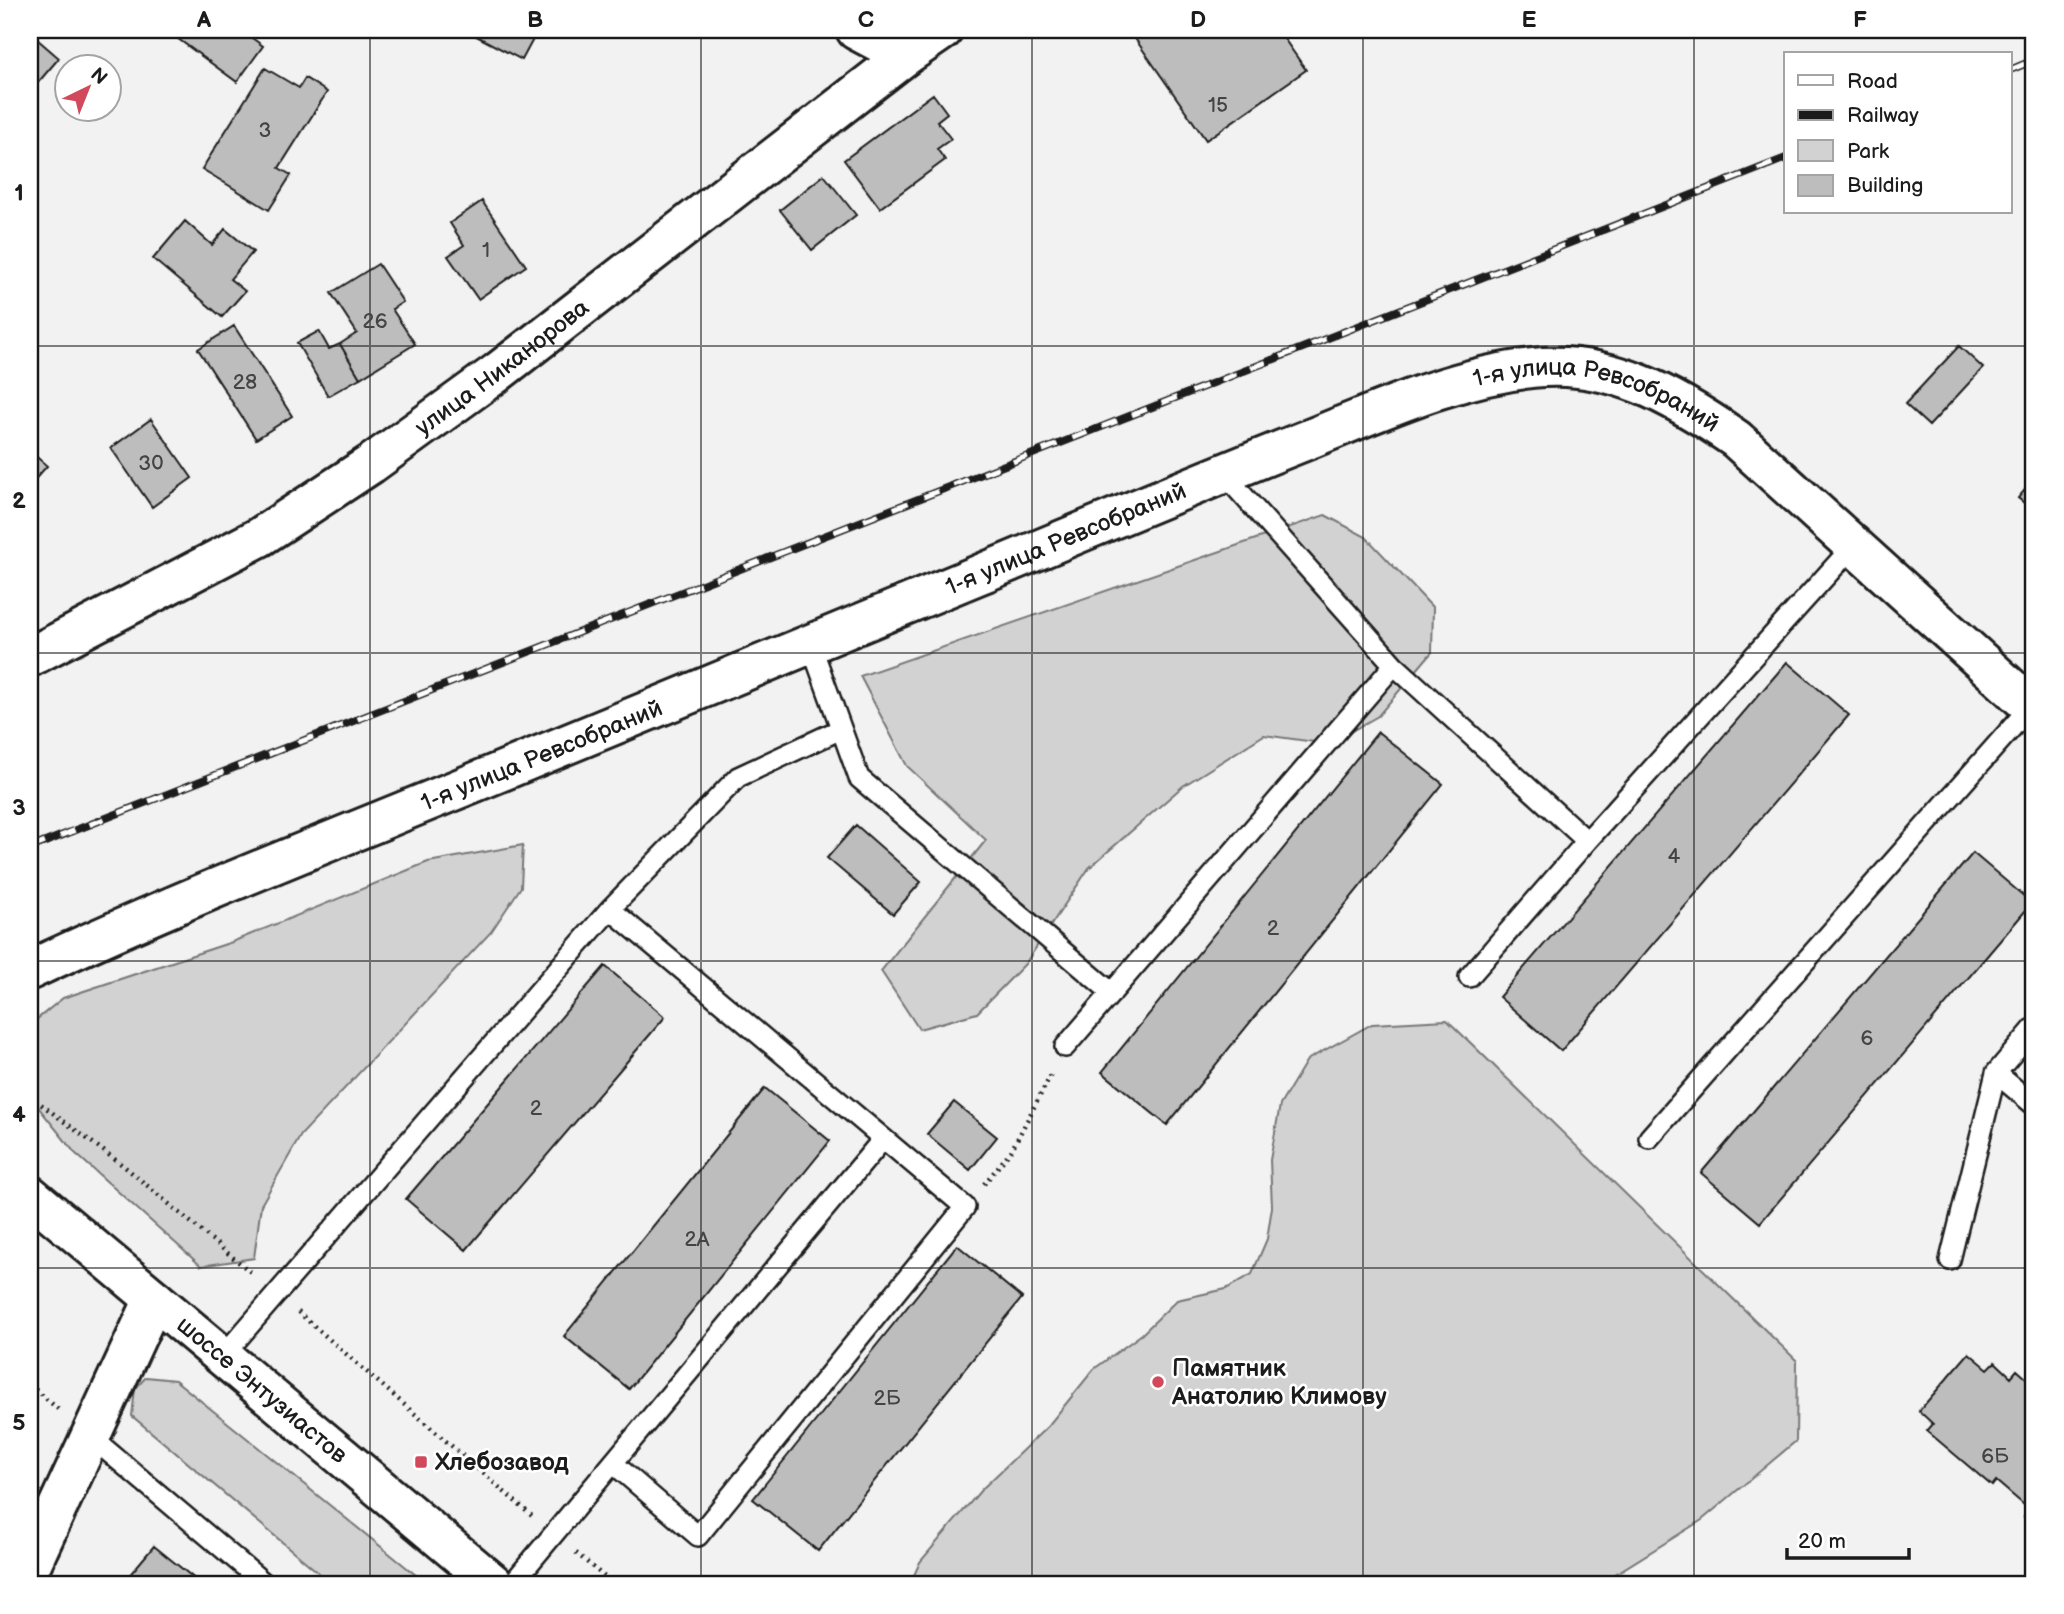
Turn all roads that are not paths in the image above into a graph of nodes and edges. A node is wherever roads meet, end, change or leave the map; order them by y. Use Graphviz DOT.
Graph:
graph roads {
  1 [pos="856,30"];
  2 [pos="943,30"];
  3 [pos="905,56"];
  4 [pos="1223,473"];
  5 [pos="1854,545"];
  6 [pos="811,645"];
  7 [pos="30,657"];
  8 [pos="1394,665"];
  9 [pos="2033,707"];
  10 [pos="841,729"];
  11 [pos="1587,841"];
  12 [pos="610,909"];
  13 [pos="30,970"];
  14 [pos="1469,977"];
  15 [pos="1112,993"];
  16 [pos="2034,1028"];
  17 [pos="1065,1047"];
  18 [pos="1996,1073"];
  19 [pos="2034,1105"];
  20 [pos="1649,1138"];
  21 [pos="883,1139"];
  22 [pos="30,1195"];
  23 [pos="1950,1260"];
  24 [pos="154,1299"];
  25 [pos="222,1357"];
  26 [pos="91,1437"];
  27 [pos="614,1464"];
  28 [pos="30,1567"];
  29 [pos="265,1584"];
  30 [pos="494,1584"];
  31 [pos="512,1584"];
  1 -- 3 [label="street"];
  2 -- 3 [label="street, улица Никанорова"];
  3 -- 7 [label="street, улица Никанорова"];
  4 -- 5 [label="street, 1-я улица Ревсобраний"];
  4 -- 6 [label="street, 1-я улица Ревсобраний"];
  4 -- 8 [label="lane"];
  5 -- 9 [label="street, 1-я улица Ревсобраний"];
  5 -- 11 [label="lane"];
  6 -- 10 [label="lane"];
  6 -- 13 [label="street, 1-я улица Ревсобраний"];
  8 -- 11 [label="lane"];
  8 -- 15 [label="lane"];
  9 -- 20 [label="lane"];
  10 -- 12 [label="lane"];
  10 -- 15 [label="lane"];
  11 -- 14 [label="lane"];
  12 -- 21 [label="lane"];
  12 -- 25 [label="lane"];
  15 -- 17 [label="lane"];
  16 -- 18 [label="lane"];
  18 -- 19 [label="lane"];
  18 -- 23 [label="lane"];
  21 -- 27 [label="lane"];
  21 -- 27 [label="lane"];
  22 -- 24 [label="street, шоссе Энтузиастов"];
  24 -- 25 [label="street, шоссе Энтузиастов"];
  24 -- 26 [label="street"];
  25 -- 30 [label="street, шоссе Энтузиастов"];
  26 -- 28 [label="street"];
  26 -- 29 [label="lane"];
  27 -- 31 [label="lane"];
}
